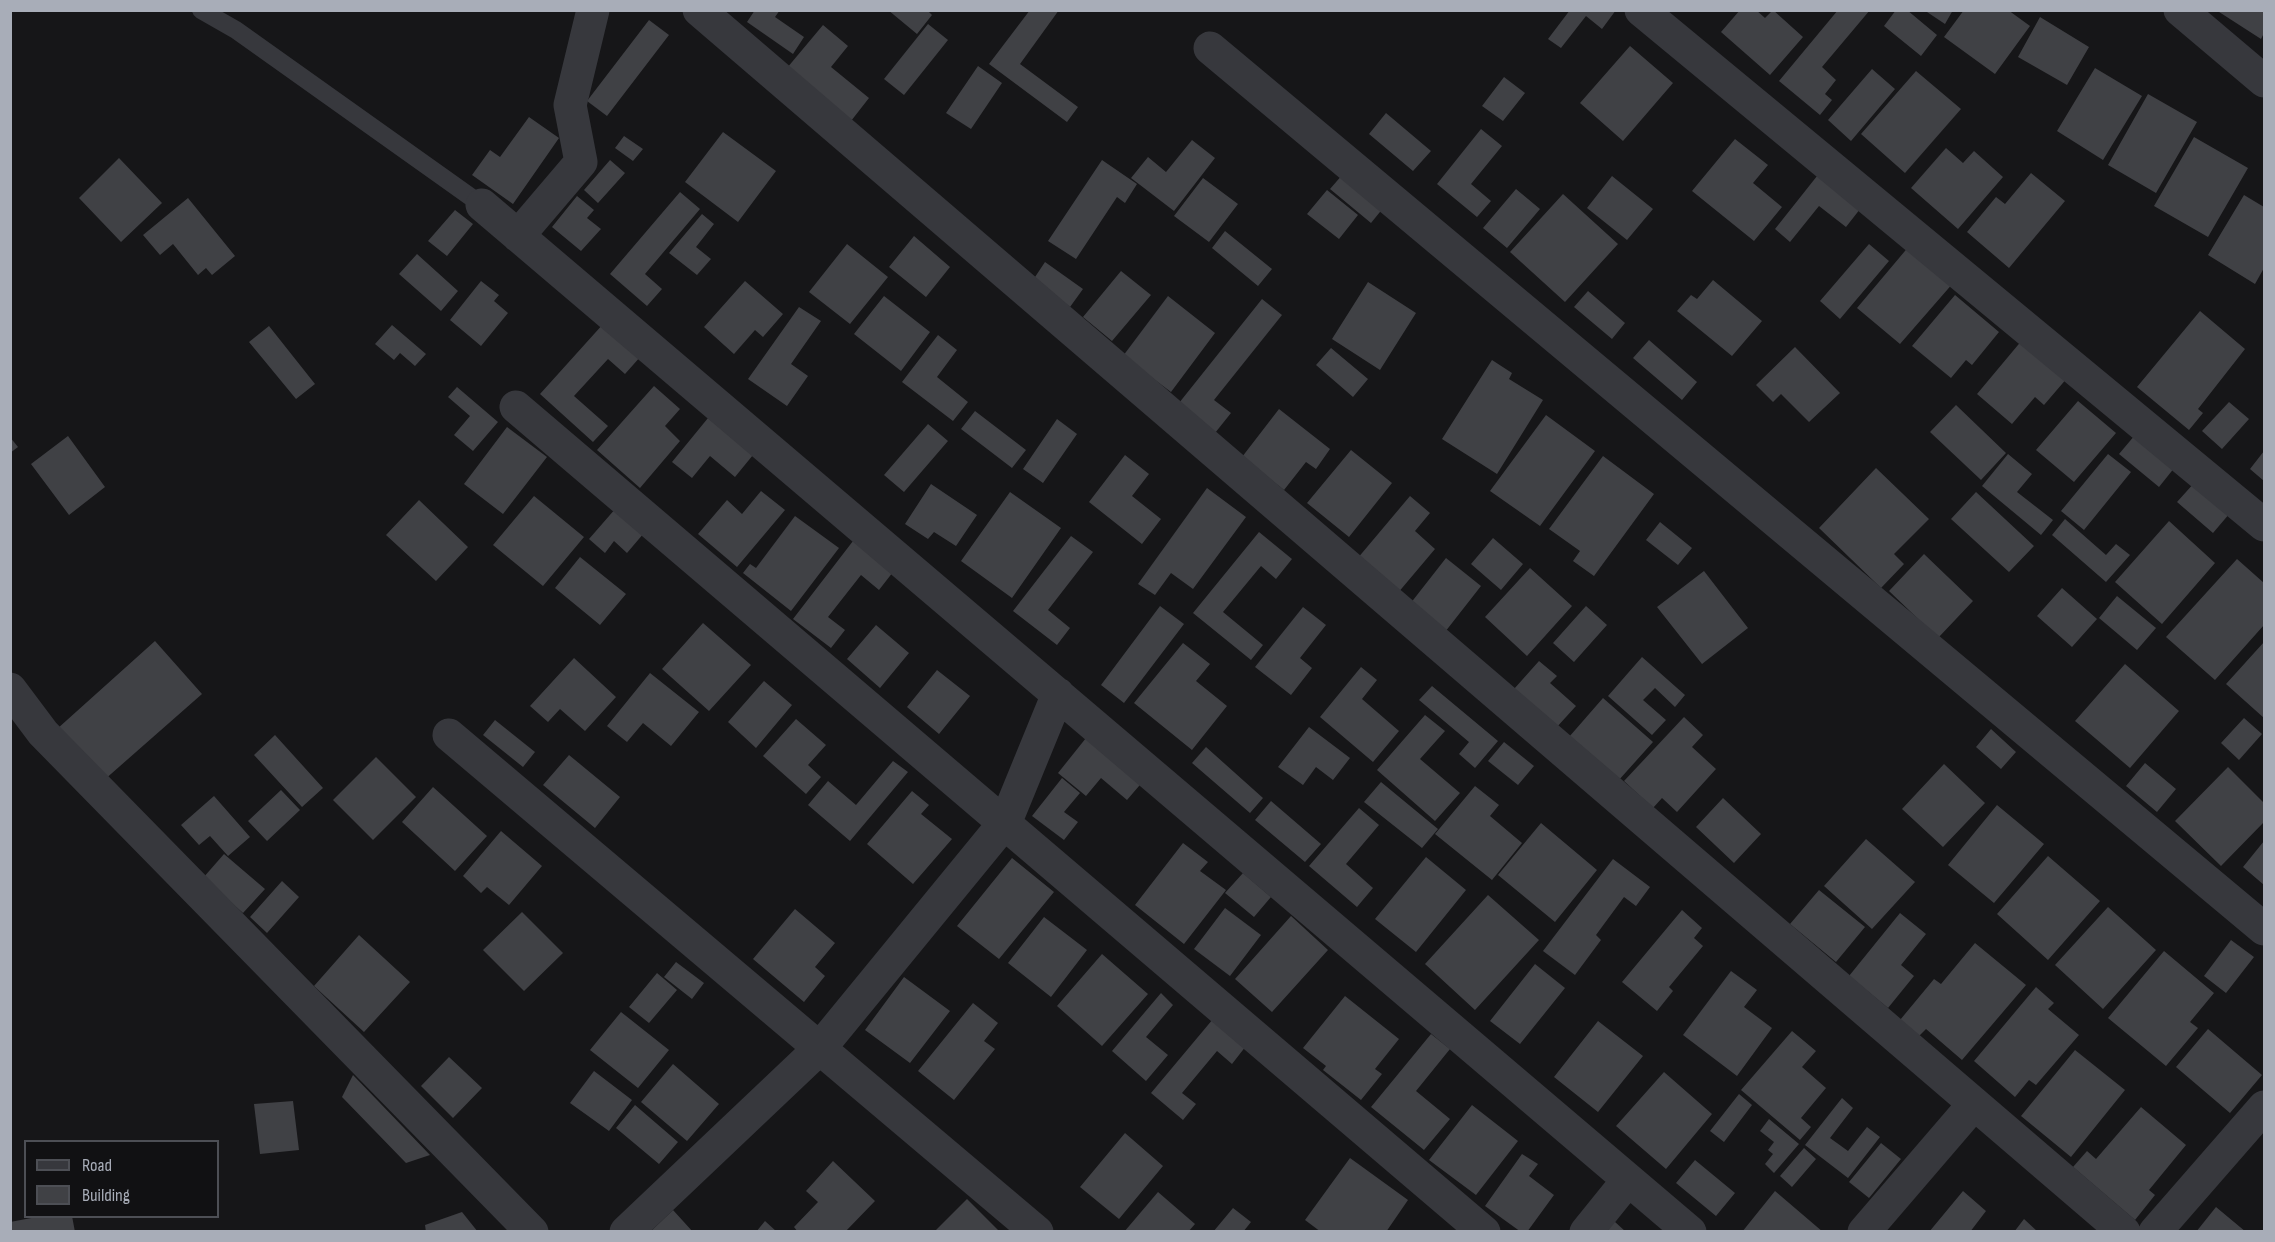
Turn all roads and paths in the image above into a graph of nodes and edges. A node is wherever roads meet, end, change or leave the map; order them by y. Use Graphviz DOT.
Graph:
graph roads {
  1 [pos="201,10"];
  2 [pos="593,10"];
  3 [pos="699,10"];
  4 [pos="1641,10"];
  5 [pos="2180,10"];
  6 [pos="1210,48"];
  7 [pos="2265,81"];
  8 [pos="482,205"];
  9 [pos="518,236"];
  10 [pos="516,407"];
  11 [pos="2265,525"];
  12 [pos="10,689"];
  13 [pos="1058,694"];
  14 [pos="449,735"];
  15 [pos="1006,821"];
  16 [pos="2265,929"];
  17 [pos="820,1048"];
  18 [pos="1974,1104"];
  19 [pos="2265,1107"];
  20 [pos="1628,1180"];
  21 [pos="532,1232"];
  22 [pos="626,1232"];
  23 [pos="1037,1232"];
  24 [pos="1484,1232"];
  25 [pos="1586,1232"];
  26 [pos="1690,1232"];
  27 [pos="1864,1232"];
  28 [pos="2124,1232"];
  29 [pos="2156,1232"];
  1 -- 8 [label="lane"];
  2 -- 9 [label="street"];
  3 -- 18 [label="street"];
  4 -- 11 [label="street"];
  5 -- 7 [label="street"];
  6 -- 16 [label="street"];
  8 -- 9 [label="street"];
  9 -- 13 [label="street"];
  10 -- 15 [label="street"];
  12 -- 21 [label="street"];
  13 -- 15 [label="street"];
  13 -- 20 [label="street"];
  14 -- 17 [label="street"];
  15 -- 17 [label="street"];
  15 -- 24 [label="street"];
  17 -- 22 [label="street"];
  17 -- 23 [label="street"];
  18 -- 27 [label="street"];
  18 -- 28 [label="street"];
  19 -- 29 [label="street"];
  20 -- 25 [label="street"];
  20 -- 26 [label="street"];
}
